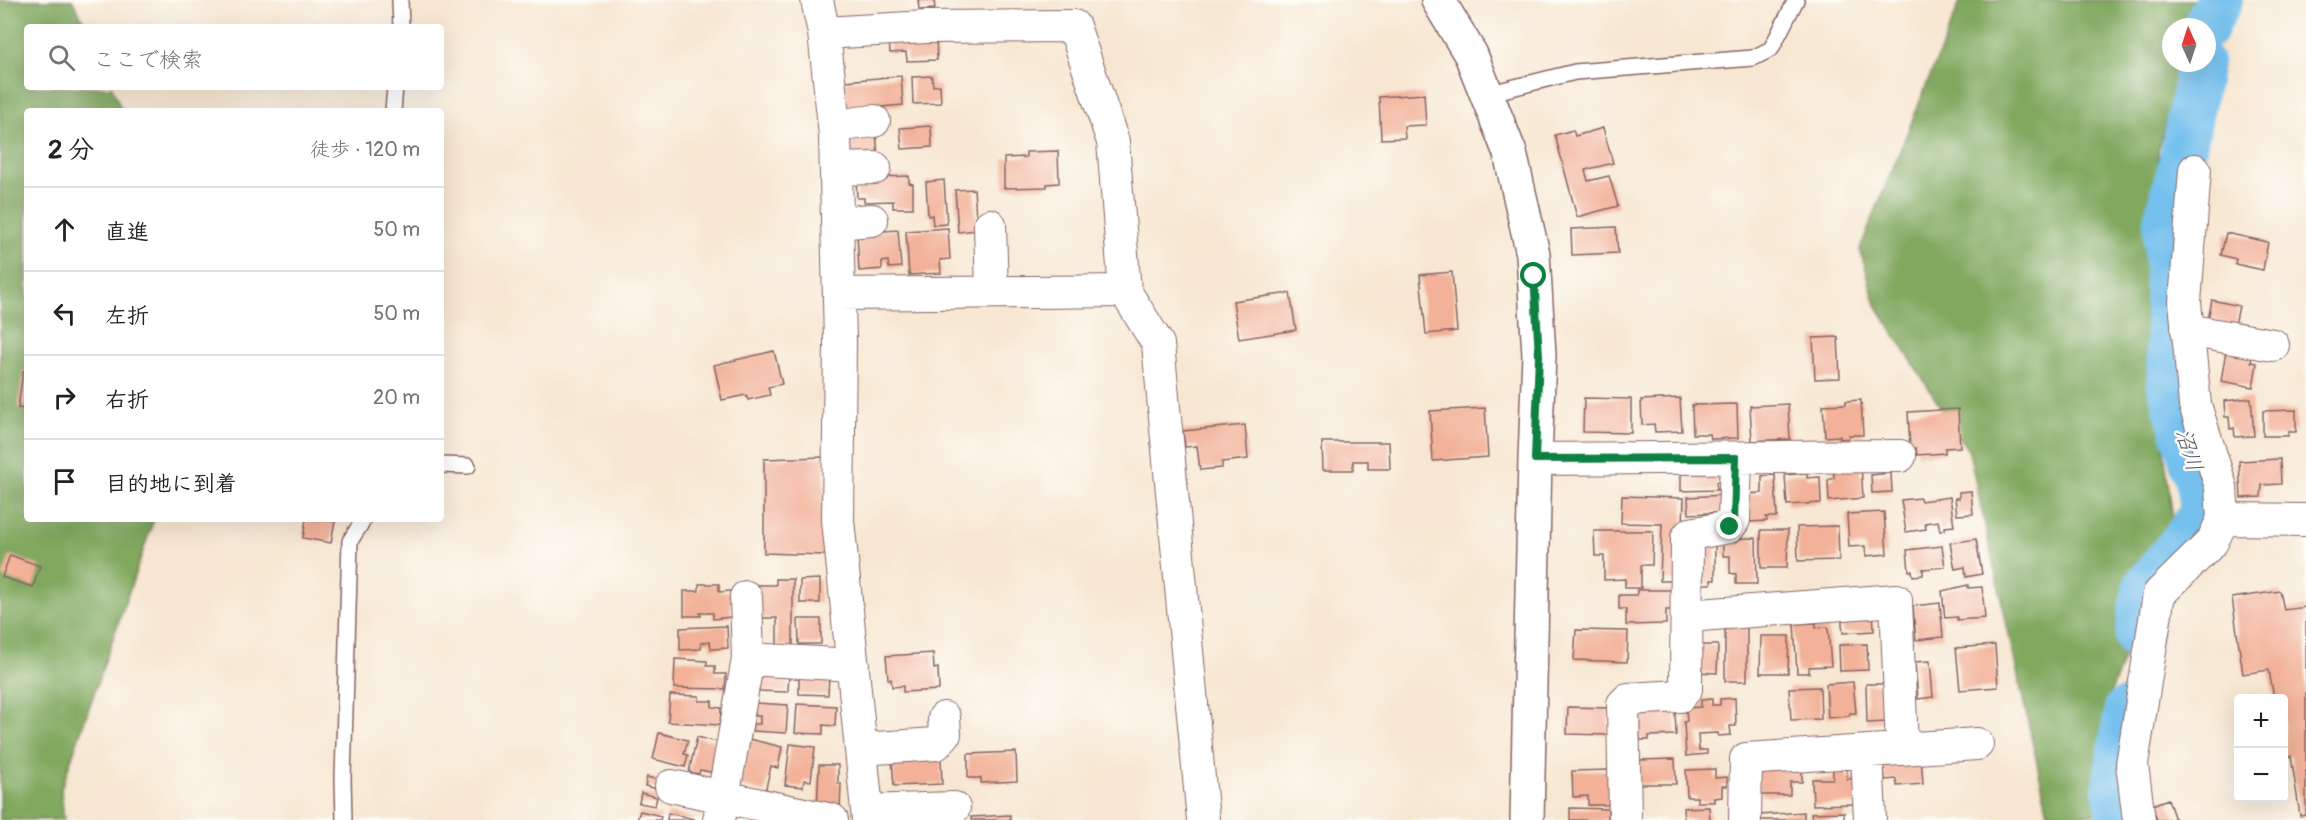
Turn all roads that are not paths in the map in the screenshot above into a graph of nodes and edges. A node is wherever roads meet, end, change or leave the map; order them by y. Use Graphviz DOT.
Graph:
graph roads {
  1 [pos="400,0"];
  2 [pos="817,0"];
  3 [pos="1438,0"];
  4 [pos="1796,0"];
  5 [pos="401,24"];
  6 [pos="824,33"];
  7 [pos="395,90"];
  8 [pos="1487,94"];
  9 [pos="393,108"];
  10 [pos="873,121"];
  11 [pos="834,126"];
  12 [pos="875,168"];
  13 [pos="836,169"];
  14 [pos="2195,170"];
  15 [pos="872,220"];
  16 [pos="837,223"];
  17 [pos="990,225"];
  18 [pos="1125,291"];
  19 [pos="992,292"];
  20 [pos="839,294"];
  21 [pos="2187,330"];
  22 [pos="2273,345"];
  23 [pos="1900,456"];
  24 [pos="1736,458"];
  25 [pos="1535,459"];
  26 [pos="444,465"];
  27 [pos="468,466"];
  28 [pos="2223,519"];
  29 [pos="2306,520"];
  30 [pos="362,522"];
  31 [pos="746,597"];
  32 [pos="1687,616"];
  33 [pos="748,659"];
  34 [pos="853,665"];
  35 [pos="944,718"];
  36 [pos="1977,744"];
  37 [pos="861,749"];
  38 [pos="1902,749"];
  39 [pos="1867,752"];
  40 [pos="671,786"];
  41 [pos="954,808"];
  42 [pos="722,809"];
  43 [pos="867,816"];
  44 [pos="344,820"];
  45 [pos="832,820"];
  46 [pos="1203,820"];
  47 [pos="1527,820"];
  48 [pos="1625,820"];
  49 [pos="1744,820"];
  50 [pos="1870,820"];
  51 [pos="2139,820"];
  1 -- 5 [label="lane"];
  2 -- 6 [label="street"];
  3 -- 8 [label="street"];
  4 -- 8 [label="lane"];
  6 -- 11 [label="street"];
  6 -- 18 [label="street"];
  7 -- 9 [label="lane"];
  8 -- 25 [label="street"];
  10 -- 11 [label="street"];
  11 -- 13 [label="street"];
  12 -- 13 [label="street"];
  13 -- 16 [label="street"];
  14 -- 21 [label="street"];
  15 -- 16 [label="street"];
  16 -- 20 [label="street"];
  17 -- 19 [label="street"];
  18 -- 19 [label="street"];
  18 -- 46 [label="street"];
  19 -- 20 [label="street"];
  20 -- 34 [label="street"];
  21 -- 22 [label="street"];
  21 -- 28 [label="street"];
  23 -- 24 [label="street"];
  24 -- 25 [label="street"];
  24 -- 32 [label="street"];
  25 -- 47 [label="street"];
  26 -- 27 [label="lane"];
  28 -- 29 [label="street"];
  28 -- 51 [label="street"];
  30 -- 44 [label="lane"];
  31 -- 33 [label="street"];
  32 -- 38 [label="street"];
  32 -- 48 [label="street"];
  33 -- 34 [label="street"];
  33 -- 42 [label="street"];
  34 -- 37 [label="street"];
  35 -- 37 [label="street"];
  36 -- 38 [label="street"];
  37 -- 43 [label="street"];
  38 -- 39 [label="street"];
  39 -- 49 [label="street"];
  39 -- 50 [label="street"];
  40 -- 42 [label="street"];
  41 -- 43 [label="street"];
  42 -- 45 [label="street"];
}
